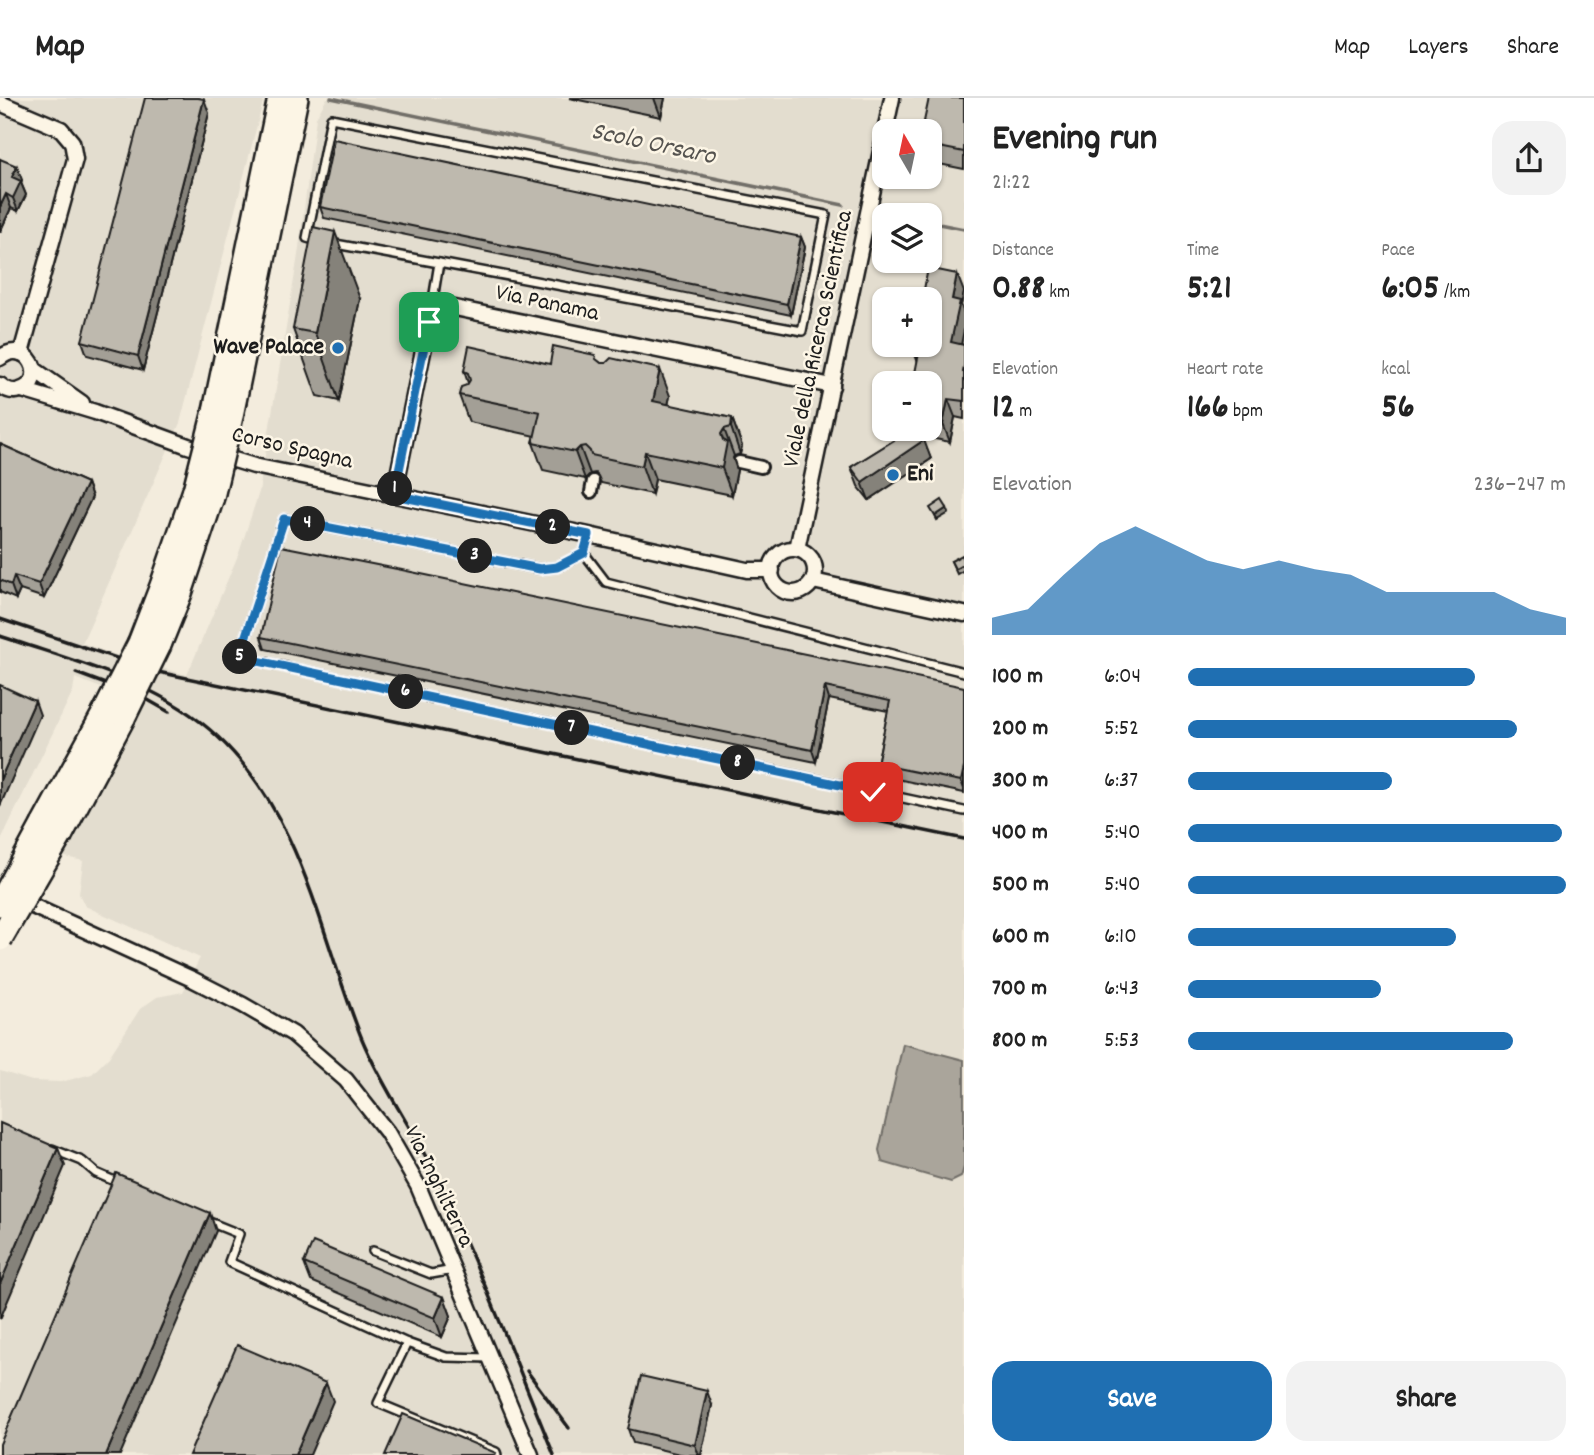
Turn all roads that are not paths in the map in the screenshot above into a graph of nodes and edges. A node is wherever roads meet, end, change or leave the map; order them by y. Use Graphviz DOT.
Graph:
graph roads {
  1 [pos="280,98"];
  2 [pos="296,98"];
  3 [pos="892,98"];
  4 [pos="0,103"];
  5 [pos="888,119"];
  6 [pos="873,189"];
  7 [pos="439,263"];
  8 [pos="429,322"];
  9 [pos="21,353"];
  10 [pos="1,355"];
  11 [pos="35,370"];
  12 [pos="0,385"];
  13 [pos="832,386"];
  14 [pos="22,390"];
  15 [pos="95,412"];
  16 [pos="223,413"];
  17 [pos="739,462"];
  18 [pos="761,467"];
  19 [pos="394,495"];
  20 [pos="589,535"];
  21 [pos="797,549"];
  22 [pos="584,553"];
  23 [pos="772,570"];
  24 [pos="813,581"];
  25 [pos="964,614"];
  26 [pos="964,672"];
  27 [pos="964,811"];
  28 [pos="52,829"];
  29 [pos="0,891"];
  30 [pos="0,904"];
  31 [pos="0,939"];
  32 [pos="47,1147"];
  33 [pos="132,1189"];
  34 [pos="203,1219"];
  35 [pos="373,1251"];
  36 [pos="454,1270"];
  37 [pos="407,1343"];
  38 [pos="491,1358"];
  39 [pos="497,1455"];
  40 [pos="531,1455"];
  1 -- 16 [label="highway"];
  2 -- 16 [label="highway"];
  3 -- 5 [label="street"];
  4 -- 9 [label="street"];
  6 -- 13 [label="street, Viale della Ricerca Scientifica"];
  7 -- 7 [label="lane"];
  7 -- 8 [label="lane"];
  8 -- 13 [label="street, Via Panama"];
  8 -- 19 [label="street"];
  9 -- 10 [label="street"];
  9 -- 11 [label="street, Corso Spagna"];
  11 -- 14 [label="street"];
  11 -- 15 [label="street, Corso Spagna"];
  12 -- 14 [label="street, Corso Spagna"];
  13 -- 21 [label="street, Viale della Ricerca Scientifica"];
  14 -- 15 [label="street, Corso Spagna"];
  15 -- 19 [label="street, Corso Spagna"];
  16 -- 28 [label="highway, bridge"];
  17 -- 18 [label="street"];
  19 -- 20 [label="street, Corso Spagna"];
  20 -- 22 [label="lane"];
  20 -- 23 [label="street, Corso Spagna"];
  21 -- 23 [label="street"];
  21 -- 24 [label="street"];
  22 -- 26 [label="lane"];
  22 -- 27 [label="lane"];
  23 -- 24 [label="street"];
  24 -- 25 [label="street"];
  28 -- 30 [label="highway, bridge"];
  28 -- 31 [label="highway, bridge"];
  29 -- 36 [label="street, Via Inghilterra"];
  32 -- 33 [label="lane"];
  34 -- 37 [label="lane"];
  35 -- 36 [label="lane"];
  36 -- 38 [label="street, Via Inghilterra"];
  37 -- 38 [label="lane"];
  37 -- 39 [label="lane"];
  38 -- 40 [label="street, Via Inghilterra"];
}
